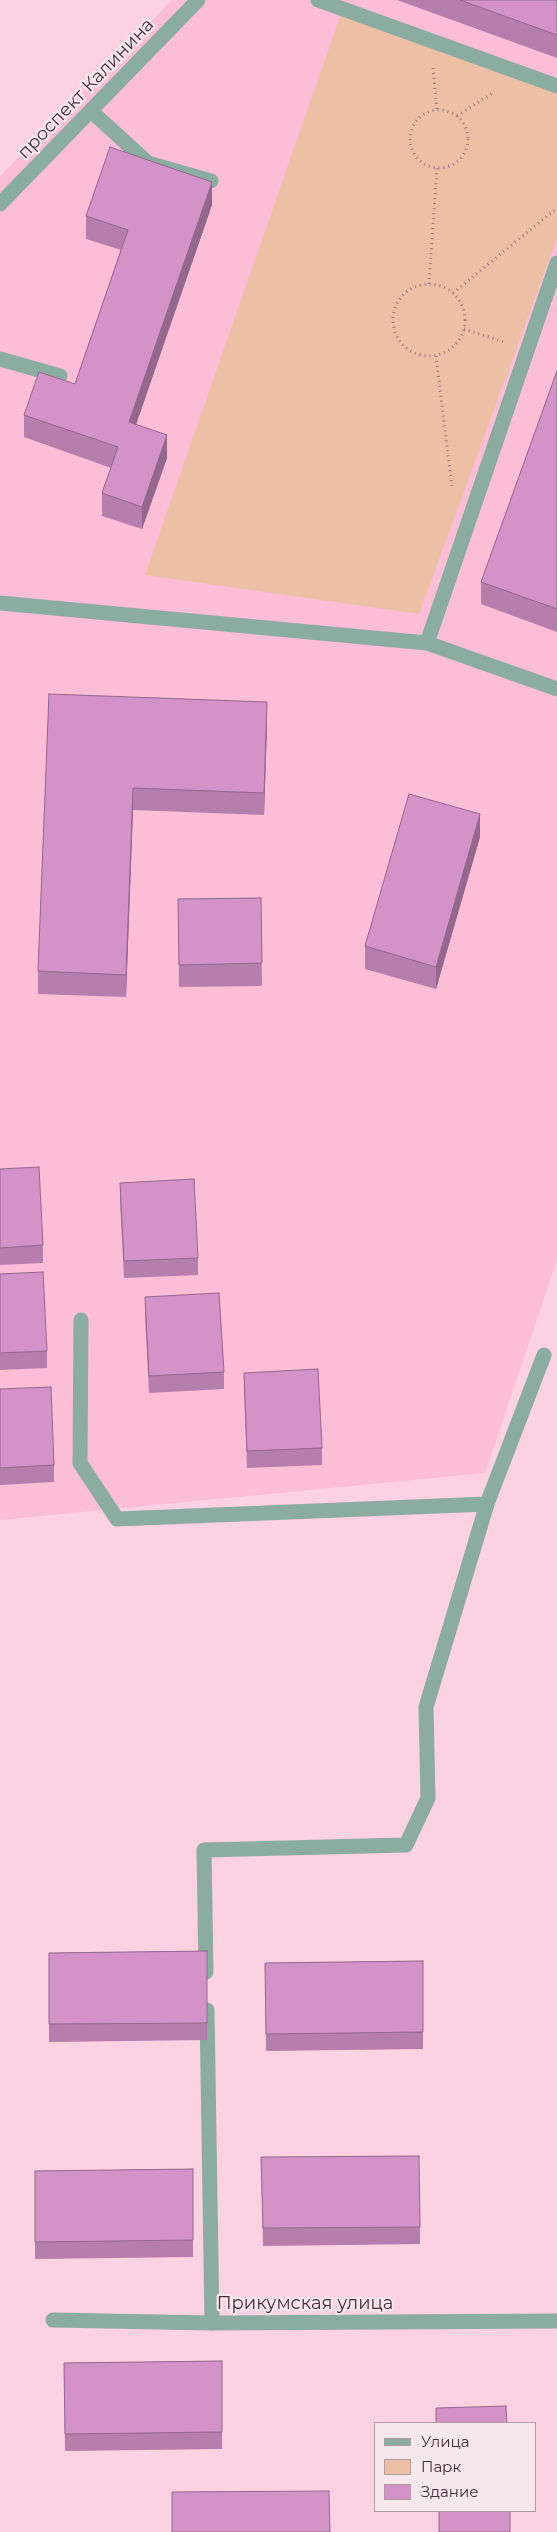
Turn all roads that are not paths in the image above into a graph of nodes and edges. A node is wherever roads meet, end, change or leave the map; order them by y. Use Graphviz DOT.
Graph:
graph roads {
  1 [pos="198,0"];
  2 [pos="318,0"];
  3 [pos="557,86"];
  4 [pos="91,110"];
  5 [pos="211,181"];
  6 [pos="0,204"];
  7 [pos="557,263"];
  8 [pos="0,359"];
  9 [pos="60,376"];
  10 [pos="0,603"];
  11 [pos="426,643"];
  12 [pos="557,689"];
  13 [pos="81,1320"];
  14 [pos="544,1355"];
  15 [pos="487,1504"];
  16 [pos="54,2320"];
  17 [pos="557,2322"];
  18 [pos="212,2323"];
  1 -- 4 [label="street, проспект Калинина"];
  2 -- 3 [label="street"];
  4 -- 5 [label="street"];
  4 -- 6 [label="street, проспект Калинина"];
  7 -- 11 [label="street"];
  8 -- 9 [label="street"];
  10 -- 11 [label="street"];
  11 -- 12 [label="street"];
  13 -- 15 [label="street"];
  14 -- 15 [label="street"];
  15 -- 18 [label="street"];
  16 -- 18 [label="street, Прикумская улица"];
  17 -- 18 [label="street, Прикумская улица"];
}
